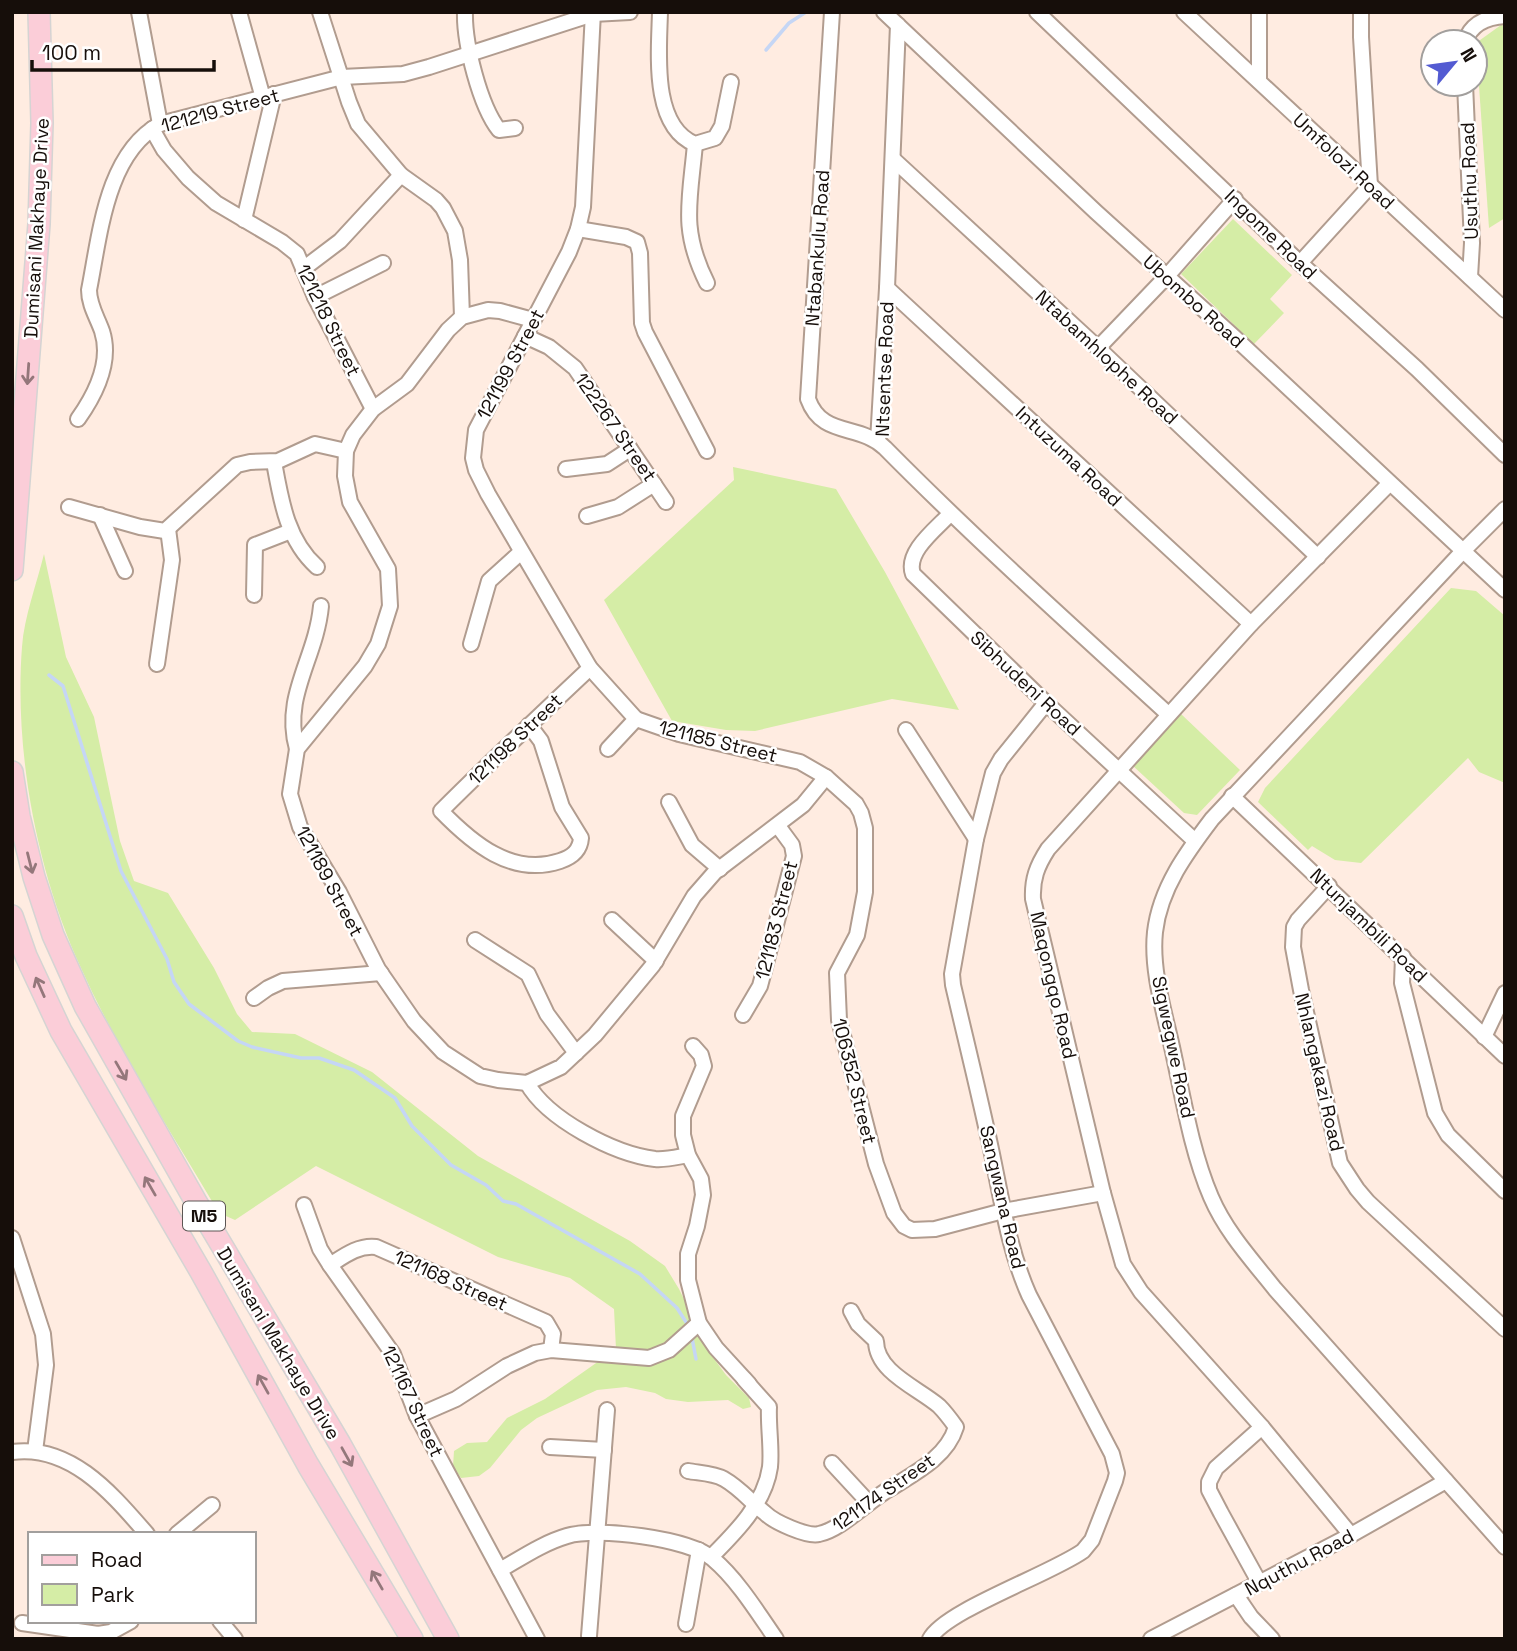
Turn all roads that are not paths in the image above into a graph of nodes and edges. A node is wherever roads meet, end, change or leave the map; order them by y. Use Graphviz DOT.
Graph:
graph roads {
  1 [pos="39,12"];
  2 [pos="139,12"];
  3 [pos="239,12"];
  4 [pos="320,12"];
  5 [pos="465,12"];
  6 [pos="630,12"];
  7 [pos="660,12"];
  8 [pos="832,12"];
  9 [pos="884,12"];
  10 [pos="1037,12"];
  11 [pos="1184,12"];
  12 [pos="1259,12"];
  13 [pos="1362,12"];
  14 [pos="593,13"];
  15 [pos="1505,16"];
  16 [pos="898,25"];
  17 [pos="1472,28"];
  18 [pos="469,55"];
  19 [pos="342,77"];
  20 [pos="731,82"];
  21 [pos="1259,82"];
  22 [pos="268,96"];
  23 [pos="1466,98"];
  24 [pos="156,126"];
  25 [pos="515,128"];
  26 [pos="695,144"];
  27 [pos="893,159"];
  28 [pos="401,175"];
  29 [pos="1370,186"];
  30 [pos="1234,199"];
  31 [pos="244,220"];
  32 [pos="578,229"];
  33 [pos="1300,262"];
  34 [pos="383,263"];
  35 [pos="303,269"];
  36 [pos="1167,276"];
  37 [pos="1470,277"];
  38 [pos="707,284"];
  39 [pos="887,288"];
  40 [pos="315,297"];
  41 [pos="1505,310"];
  42 [pos="462,317"];
  43 [pos="533,320"];
  44 [pos="525,336"];
  45 [pos="1098,348"];
  46 [pos="373,409"];
  47 [pos="78,419"];
  48 [pos="877,441"];
  49 [pos="630,449"];
  50 [pos="346,450"];
  51 [pos="708,451"];
  52 [pos="1505,455"];
  53 [pos="274,462"];
  54 [pos="566,468"];
  55 [pos="654,484"];
  56 [pos="1389,484"];
  57 [pos="666,502"];
  58 [pos="69,508"];
  59 [pos="1505,509"];
  60 [pos="950,513"];
  61 [pos="100,515"];
  62 [pos="587,516"];
  63 [pos="168,529"];
  64 [pos="290,531"];
  65 [pos="1463,551"];
  66 [pos="521,552"];
  67 [pos="1318,557"];
  68 [pos="317,567"];
  69 [pos="12,569"];
  70 [pos="125,571"];
  71 [pos="1505,590"];
  72 [pos="254,595"];
  73 [pos="321,606"];
  74 [pos="1251,624"];
  75 [pos="471,644"];
  76 [pos="157,664"];
  77 [pos="590,668"];
  78 [pos="1046,704"];
  79 [pos="1168,714"];
  80 [pos="636,719"];
  81 [pos="530,725"];
  82 [pos="906,730"];
  83 [pos="297,749"];
  84 [pos="608,749"];
  85 [pos="800,762"];
  86 [pos="1119,770"];
  87 [pos="12,772"];
  88 [pos="826,777"];
  89 [pos="1232,796"];
  90 [pos="669,802"];
  91 [pos="778,826"];
  92 [pos="976,839"];
  93 [pos="1195,841"];
  94 [pos="720,869"];
  95 [pos="1329,886"];
  96 [pos="12,916"];
  97 [pos="612,920"];
  98 [pos="475,940"];
  99 [pos="1403,957"];
  100 [pos="656,961"];
  101 [pos="380,973"];
  102 [pos="1505,993"];
  103 [pos="254,998"];
  104 [pos="743,1015"];
  105 [pos="1484,1037"];
  106 [pos="692,1046"];
  107 [pos="576,1054"];
  108 [pos="1505,1056"];
  109 [pos="527,1083"];
  110 [pos="688,1155"];
  111 [pos="1505,1191"];
  112 [pos="1103,1193"];
  113 [pos="303,1205"];
  114 [pos="1003,1211"];
  115 [pos="12,1238"];
  116 [pos="330,1265"];
  117 [pos="851,1311"];
  118 [pos="699,1323"];
  119 [pos="1505,1329"];
  120 [pos="551,1350"];
  121 [pos="736,1370"];
  122 [pos="749,1384"];
  123 [pos="607,1410"];
  124 [pos="417,1416"];
  125 [pos="1262,1427"];
  126 [pos="550,1447"];
  127 [pos="604,1450"];
  128 [pos="35,1451"];
  129 [pos="12,1452"];
  130 [pos="831,1464"];
  131 [pos="688,1471"];
  132 [pos="1446,1481"];
  133 [pos="869,1503"];
  134 [pos="757,1504"];
  135 [pos="212,1505"];
  136 [pos="146,1532"];
  137 [pos="179,1532"];
  138 [pos="598,1533"];
  139 [pos="1351,1535"];
  140 [pos="1505,1548"];
  141 [pos="705,1554"];
  142 [pos="499,1570"];
  143 [pos="1259,1582"];
  144 [pos="1236,1595"];
  145 [pos="22,1623"];
  146 [pos="127,1623"];
  147 [pos="222,1623"];
  148 [pos="686,1624"];
  149 [pos="589,1636"];
  150 [pos="235,1639"];
  151 [pos="412,1639"];
  152 [pos="448,1639"];
  153 [pos="537,1639"];
  154 [pos="776,1639"];
  155 [pos="930,1639"];
  156 [pos="1151,1639"];
  157 [pos="1272,1639"];
  1 -- 69 [label="main road, Dumisani Makhaye Drive, one-way"];
  2 -- 24 [label="street"];
  3 -- 22 [label="street"];
  4 -- 19 [label="street"];
  5 -- 18 [label="street"];
  6 -- 14 [label="street, 121219 Street"];
  7 -- 26 [label="street"];
  8 -- 48 [label="street, Ntabankulu Road"];
  9 -- 16 [label="street, Ubombo Road"];
  10 -- 30 [label="street, Ingome Road"];
  11 -- 21 [label="street, Umfolozi Road"];
  12 -- 21 [label="street"];
  13 -- 29 [label="street"];
  14 -- 18 [label="street, 121219 Street"];
  14 -- 32 [label="street, 121199 Street"];
  15 -- 17 [label="street"];
  16 -- 27 [label="street, Ntsentse Road"];
  16 -- 36 [label="street, Ubombo Road"];
  18 -- 19 [label="street, 121219 Street"];
  18 -- 25 [label="street"];
  19 -- 22 [label="street, 121219 Street"];
  19 -- 28 [label="street"];
  20 -- 26 [label="street"];
  21 -- 29 [label="street, Umfolozi Road"];
  22 -- 24 [label="street, 121219 Street"];
  22 -- 31 [label="street"];
  23 -- 37 [label="street, Usuthu Road"];
  24 -- 31 [label="street, 121218 Street"];
  24 -- 47 [label="street, 121219 Street"];
  26 -- 38 [label="street"];
  27 -- 39 [label="street, Ntsentse Road"];
  27 -- 45 [label="street, Ntabamhlophe Road"];
  28 -- 35 [label="street"];
  28 -- 42 [label="street"];
  29 -- 33 [label="street"];
  29 -- 37 [label="street, Umfolozi Road"];
  30 -- 33 [label="street, Ingome Road"];
  30 -- 36 [label="street"];
  31 -- 35 [label="street, 121218 Street"];
  32 -- 43 [label="street, 121199 Street"];
  32 -- 51 [label="street"];
  33 -- 52 [label="street, Ingome Road"];
  34 -- 40 [label="street"];
  35 -- 40 [label="street, 121218 Street"];
  36 -- 45 [label="street"];
  36 -- 56 [label="street, Ubombo Road"];
  37 -- 41 [label="street, Umfolozi Road"];
  39 -- 48 [label="street, Ntsentse Road"];
  39 -- 74 [label="street, Intuzuma Road"];
  40 -- 46 [label="street, 121218 Street"];
  42 -- 43 [label="street"];
  42 -- 46 [label="street"];
  43 -- 44 [label="street, 121199 Street"];
  44 -- 49 [label="street, 122267 Street"];
  44 -- 66 [label="street, 121199 Street"];
  45 -- 67 [label="street, Ntabamhlophe Road"];
  46 -- 50 [label="street"];
  48 -- 60 [label="street, Ntsentse Road"];
  49 -- 54 [label="street"];
  49 -- 55 [label="street, 122267 Street"];
  50 -- 53 [label="street"];
  50 -- 83 [label="street"];
  53 -- 63 [label="street"];
  53 -- 64 [label="street"];
  55 -- 57 [label="street, 122267 Street"];
  55 -- 62 [label="street"];
  56 -- 65 [label="street, Ubombo Road"];
  56 -- 67 [label="street, Maqongqo Road"];
  58 -- 61 [label="street"];
  59 -- 65 [label="street, Sigwegwe Road"];
  60 -- 78 [label="street, Sibhudeni Road"];
  60 -- 79 [label="street, Ntsentse Road"];
  61 -- 63 [label="street"];
  61 -- 70 [label="street"];
  63 -- 76 [label="street"];
  64 -- 68 [label="street"];
  64 -- 72 [label="street"];
  65 -- 71 [label="street, Ubombo Road"];
  65 -- 89 [label="street, Sigwegwe Road"];
  66 -- 75 [label="street"];
  66 -- 77 [label="street, 121199 Street"];
  67 -- 74 [label="street, Maqongqo Road"];
  73 -- 83 [label="street"];
  74 -- 79 [label="street, Maqongqo Road"];
  77 -- 80 [label="street, 121199 Street"];
  77 -- 81 [label="street, 121198 Street"];
  78 -- 86 [label="street, Sibhudeni Road"];
  78 -- 92 [label="street, Sangwana Road"];
  79 -- 86 [label="street, Maqongqo Road"];
  80 -- 84 [label="street"];
  80 -- 85 [label="street, 121185 Street"];
  81 -- 81 [label="street, 121198 Street"];
  82 -- 92 [label="street"];
  83 -- 101 [label="street, 121189 Street"];
  85 -- 88 [label="street, 106352 Street"];
  86 -- 93 [label="street, Sibhudeni Road"];
  86 -- 112 [label="street, Maqongqo Road"];
  87 -- 152 [label="main road, Dumisani Makhaye Drive / M5, one-way"];
  88 -- 91 [label="street"];
  88 -- 114 [label="street, 106352 Street"];
  89 -- 93 [label="street, Sigwegwe Road"];
  89 -- 95 [label="street, Ntunjambili Road"];
  90 -- 94 [label="street"];
  91 -- 94 [label="street"];
  91 -- 104 [label="street, 121183 Street"];
  92 -- 114 [label="street, Sangwana Road"];
  93 -- 132 [label="street, Sigwegwe Road"];
  94 -- 100 [label="street"];
  95 -- 99 [label="street, Ntunjambili Road"];
  95 -- 119 [label="street, Nhlangakazi Road"];
  151 -- 96 [label="main road, Dumisani Makhaye Drive / M5, one-way"];
  97 -- 100 [label="street"];
  98 -- 107 [label="street"];
  99 -- 105 [label="street, Ntunjambili Road"];
  99 -- 111 [label="street"];
  100 -- 107 [label="street"];
  101 -- 103 [label="street"];
  101 -- 109 [label="street, 121189 Street"];
  102 -- 105 [label="street"];
  105 -- 108 [label="street, Ntunjambili Road"];
  106 -- 110 [label="street"];
  107 -- 109 [label="street"];
  109 -- 110 [label="street"];
  110 -- 118 [label="street"];
  112 -- 114 [label="street, 106352 Street"];
  112 -- 125 [label="street, Maqongqo Road"];
  113 -- 116 [label="street, 121167 Street"];
  114 -- 155 [label="street, Sangwana Road"];
  115 -- 128 [label="street"];
  116 -- 120 [label="street, 121168 Street"];
  116 -- 124 [label="street, 121167 Street"];
  117 -- 133 [label="street, 121174 Street"];
  118 -- 120 [label="street"];
  118 -- 121 [label="street"];
  120 -- 124 [label="street"];
  121 -- 122 [label="street"];
  121 -- 134 [label="street"];
  123 -- 127 [label="street"];
  124 -- 142 [label="street, 121167 Street"];
  125 -- 139 [label="street, Maqongqo Road"];
  125 -- 143 [label="street"];
  126 -- 127 [label="street"];
  127 -- 138 [label="street"];
  128 -- 129 [label="street"];
  128 -- 136 [label="street"];
  130 -- 133 [label="street"];
  131 -- 134 [label="street"];
  132 -- 139 [label="street, Nquthu Road"];
  132 -- 140 [label="street, Sigwegwe Road"];
  133 -- 134 [label="street, 121174 Street"];
  134 -- 141 [label="street"];
  135 -- 137 [label="street"];
  138 -- 141 [label="street"];
  138 -- 142 [label="street"];
  138 -- 149 [label="street"];
  139 -- 143 [label="street, Nquthu Road"];
  141 -- 148 [label="street"];
  141 -- 154 [label="street"];
  142 -- 153 [label="street, 121167 Street"];
  143 -- 144 [label="street, Nquthu Road"];
  144 -- 156 [label="street, Nquthu Road"];
  144 -- 157 [label="street"];
  145 -- 146 [label="street"];
  147 -- 150 [label="street"];
}
